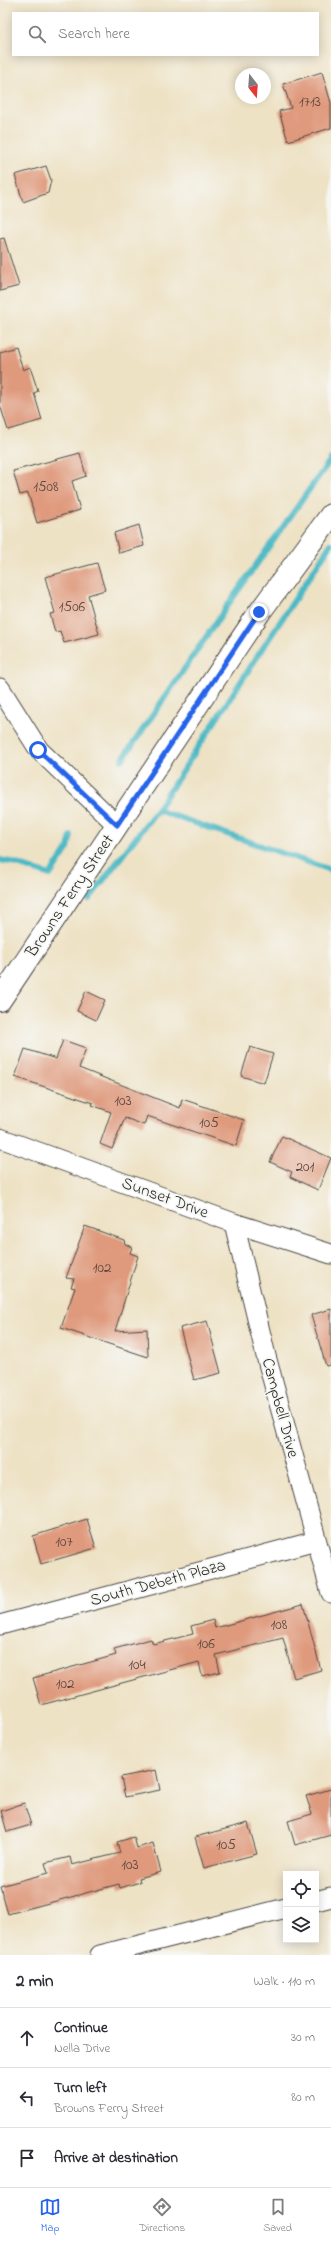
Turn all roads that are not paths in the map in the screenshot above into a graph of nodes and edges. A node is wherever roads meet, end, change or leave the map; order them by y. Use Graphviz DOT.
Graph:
graph roads {
  1 [pos="331,515"];
  2 [pos="0,688"];
  3 [pos="117,825"];
  4 [pos="0,1000"];
  5 [pos="0,1138"];
  6 [pos="234,1223"];
  7 [pos="331,1254"];
  8 [pos="316,1541"];
  9 [pos="331,1593"];
  10 [pos="0,1625"];
  11 [pos="331,1897"];
  12 [pos="319,1899"];
  13 [pos="283,1909"];
  14 [pos="100,1955"];
  1 -- 3 [label="street, Browns Ferry Street"];
  2 -- 3 [label="street"];
  3 -- 4 [label="street, Browns Ferry Street"];
  5 -- 6 [label="street, Sunset Drive"];
  6 -- 7 [label="street, Sunset Drive"];
  6 -- 8 [label="street, Campbell Drive"];
  8 -- 9 [label="street, Campbell Drive"];
  8 -- 10 [label="street, South Debeth Plaza"];
  11 -- 12 [label="street"];
  13 -- 14 [label="street"];
}
